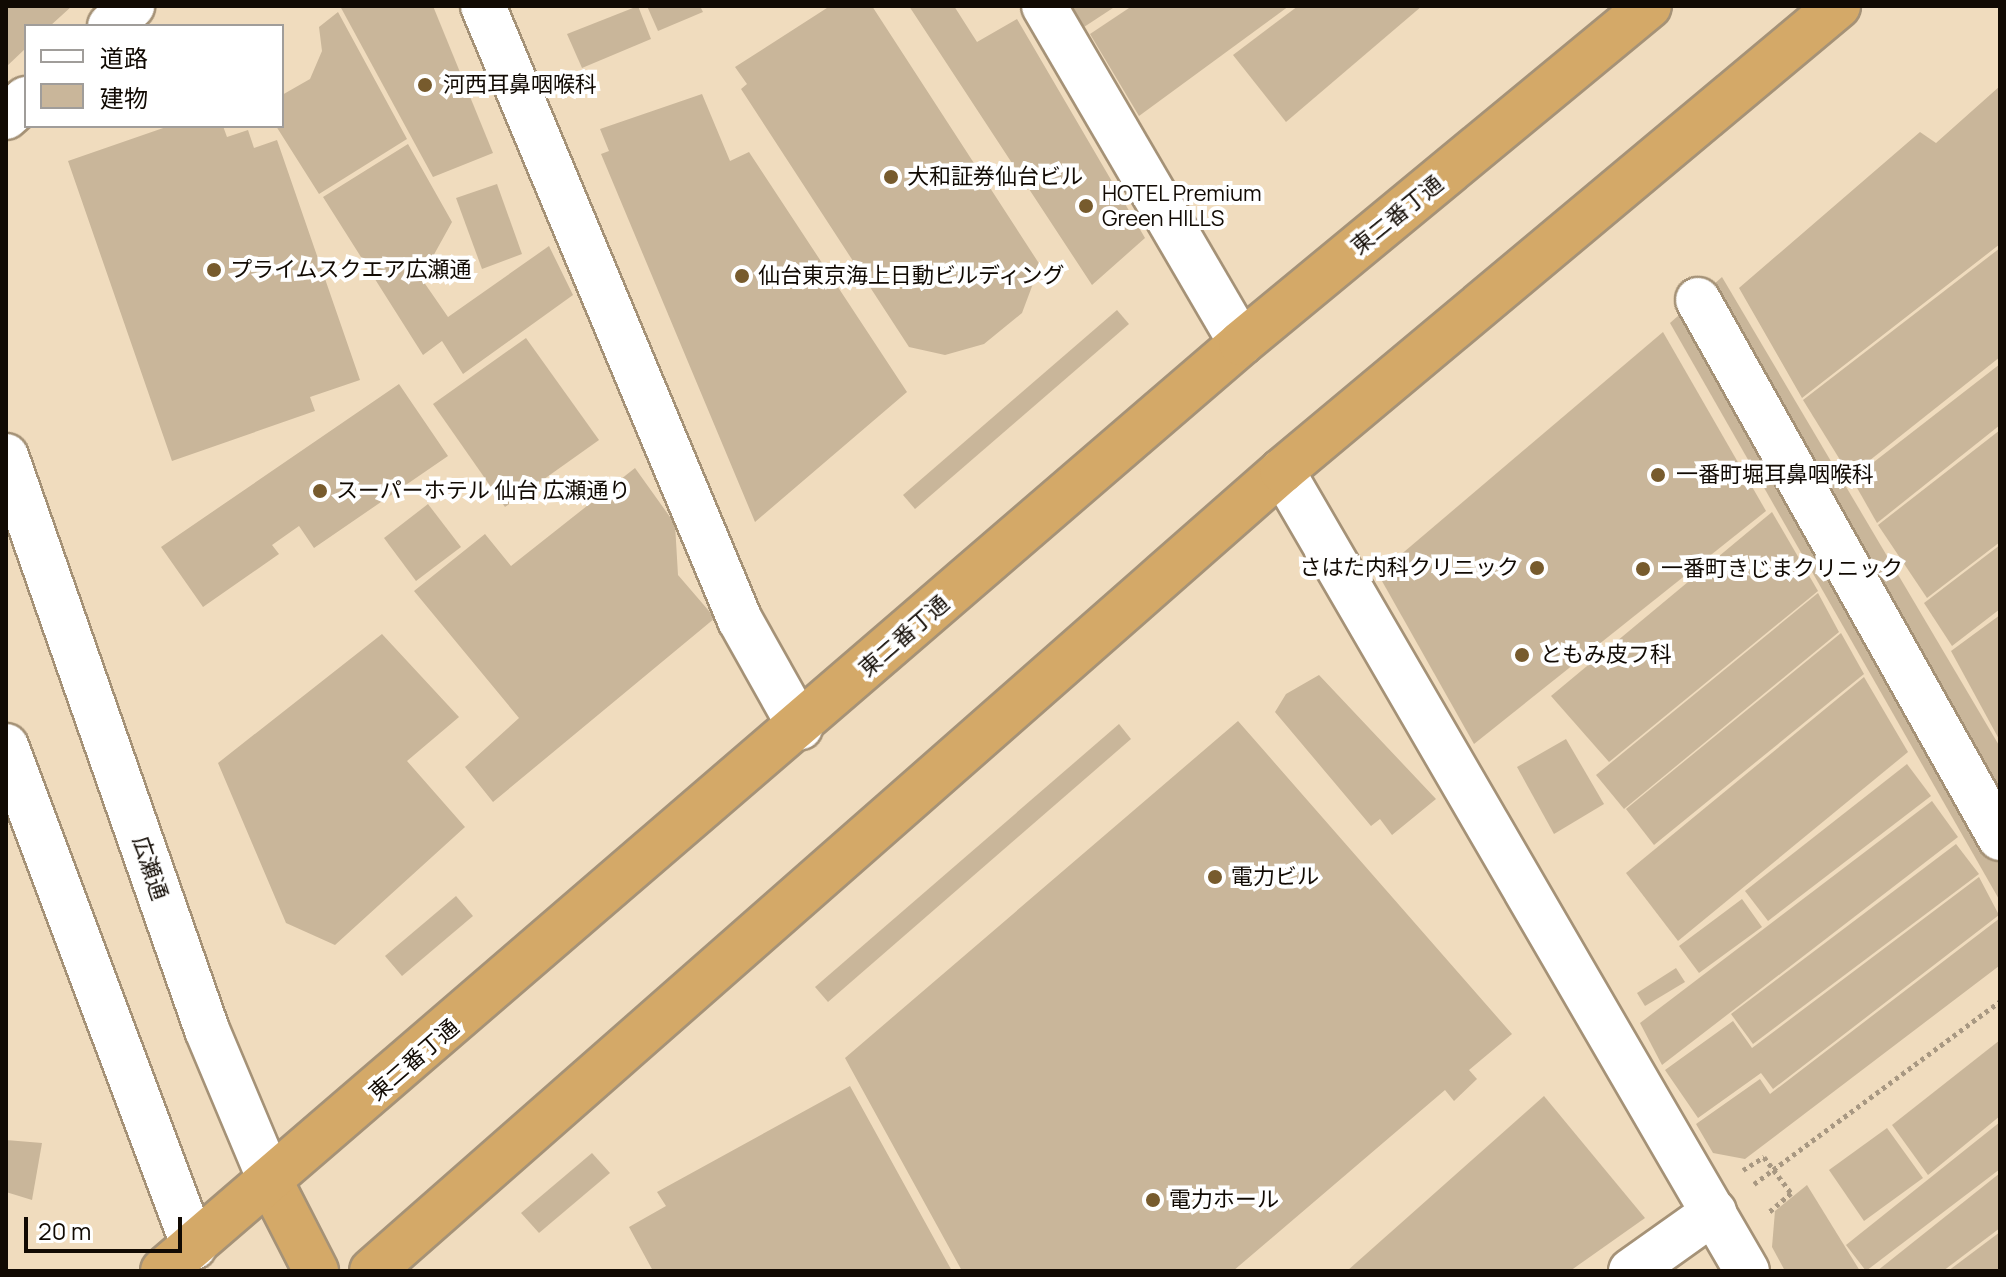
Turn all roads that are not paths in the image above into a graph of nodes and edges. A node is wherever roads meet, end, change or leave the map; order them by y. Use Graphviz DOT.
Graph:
graph roads {
  1 [pos="132,6"];
  2 [pos="483,6"];
  3 [pos="1044,6"];
  4 [pos="1649,6"];
  5 [pos="1838,6"];
  6 [pos="112,24"];
  7 [pos="24,101"];
  8 [pos="6,117"];
  9 [pos="1698,300"];
  10 [pos="1241,343"];
  11 [pos="6,456"];
  12 [pos="1282,471"];
  13 [pos="800,727"];
  14 [pos="6,746"];
  15 [pos="2000,838"];
  16 [pos="272,1185"];
  17 [pos="1724,1194"];
  18 [pos="188,1263"];
  19 [pos="316,1271"];
  20 [pos="372,1271"];
  21 [pos="1631,1271"];
  22 [pos="1747,1271"];
  1 -- 6 [label="street"];
  2 -- 13 [label="street"];
  3 -- 10 [label="street"];
  4 -- 10 [label="highway, 東二番丁通"];
  5 -- 12 [label="highway"];
  7 -- 8 [label="street"];
  9 -- 15 [label="street"];
  10 -- 13 [label="highway, 東二番丁通"];
  11 -- 16 [label="street, 広瀬通"];
  12 -- 17 [label="street"];
  12 -- 20 [label="highway"];
  13 -- 16 [label="highway, 東二番丁通"];
  14 -- 18 [label="street"];
  16 -- 18 [label="highway, 東二番丁通"];
  16 -- 19 [label="highway, 広瀬通"];
  17 -- 21 [label="street"];
  17 -- 22 [label="street"];
}
